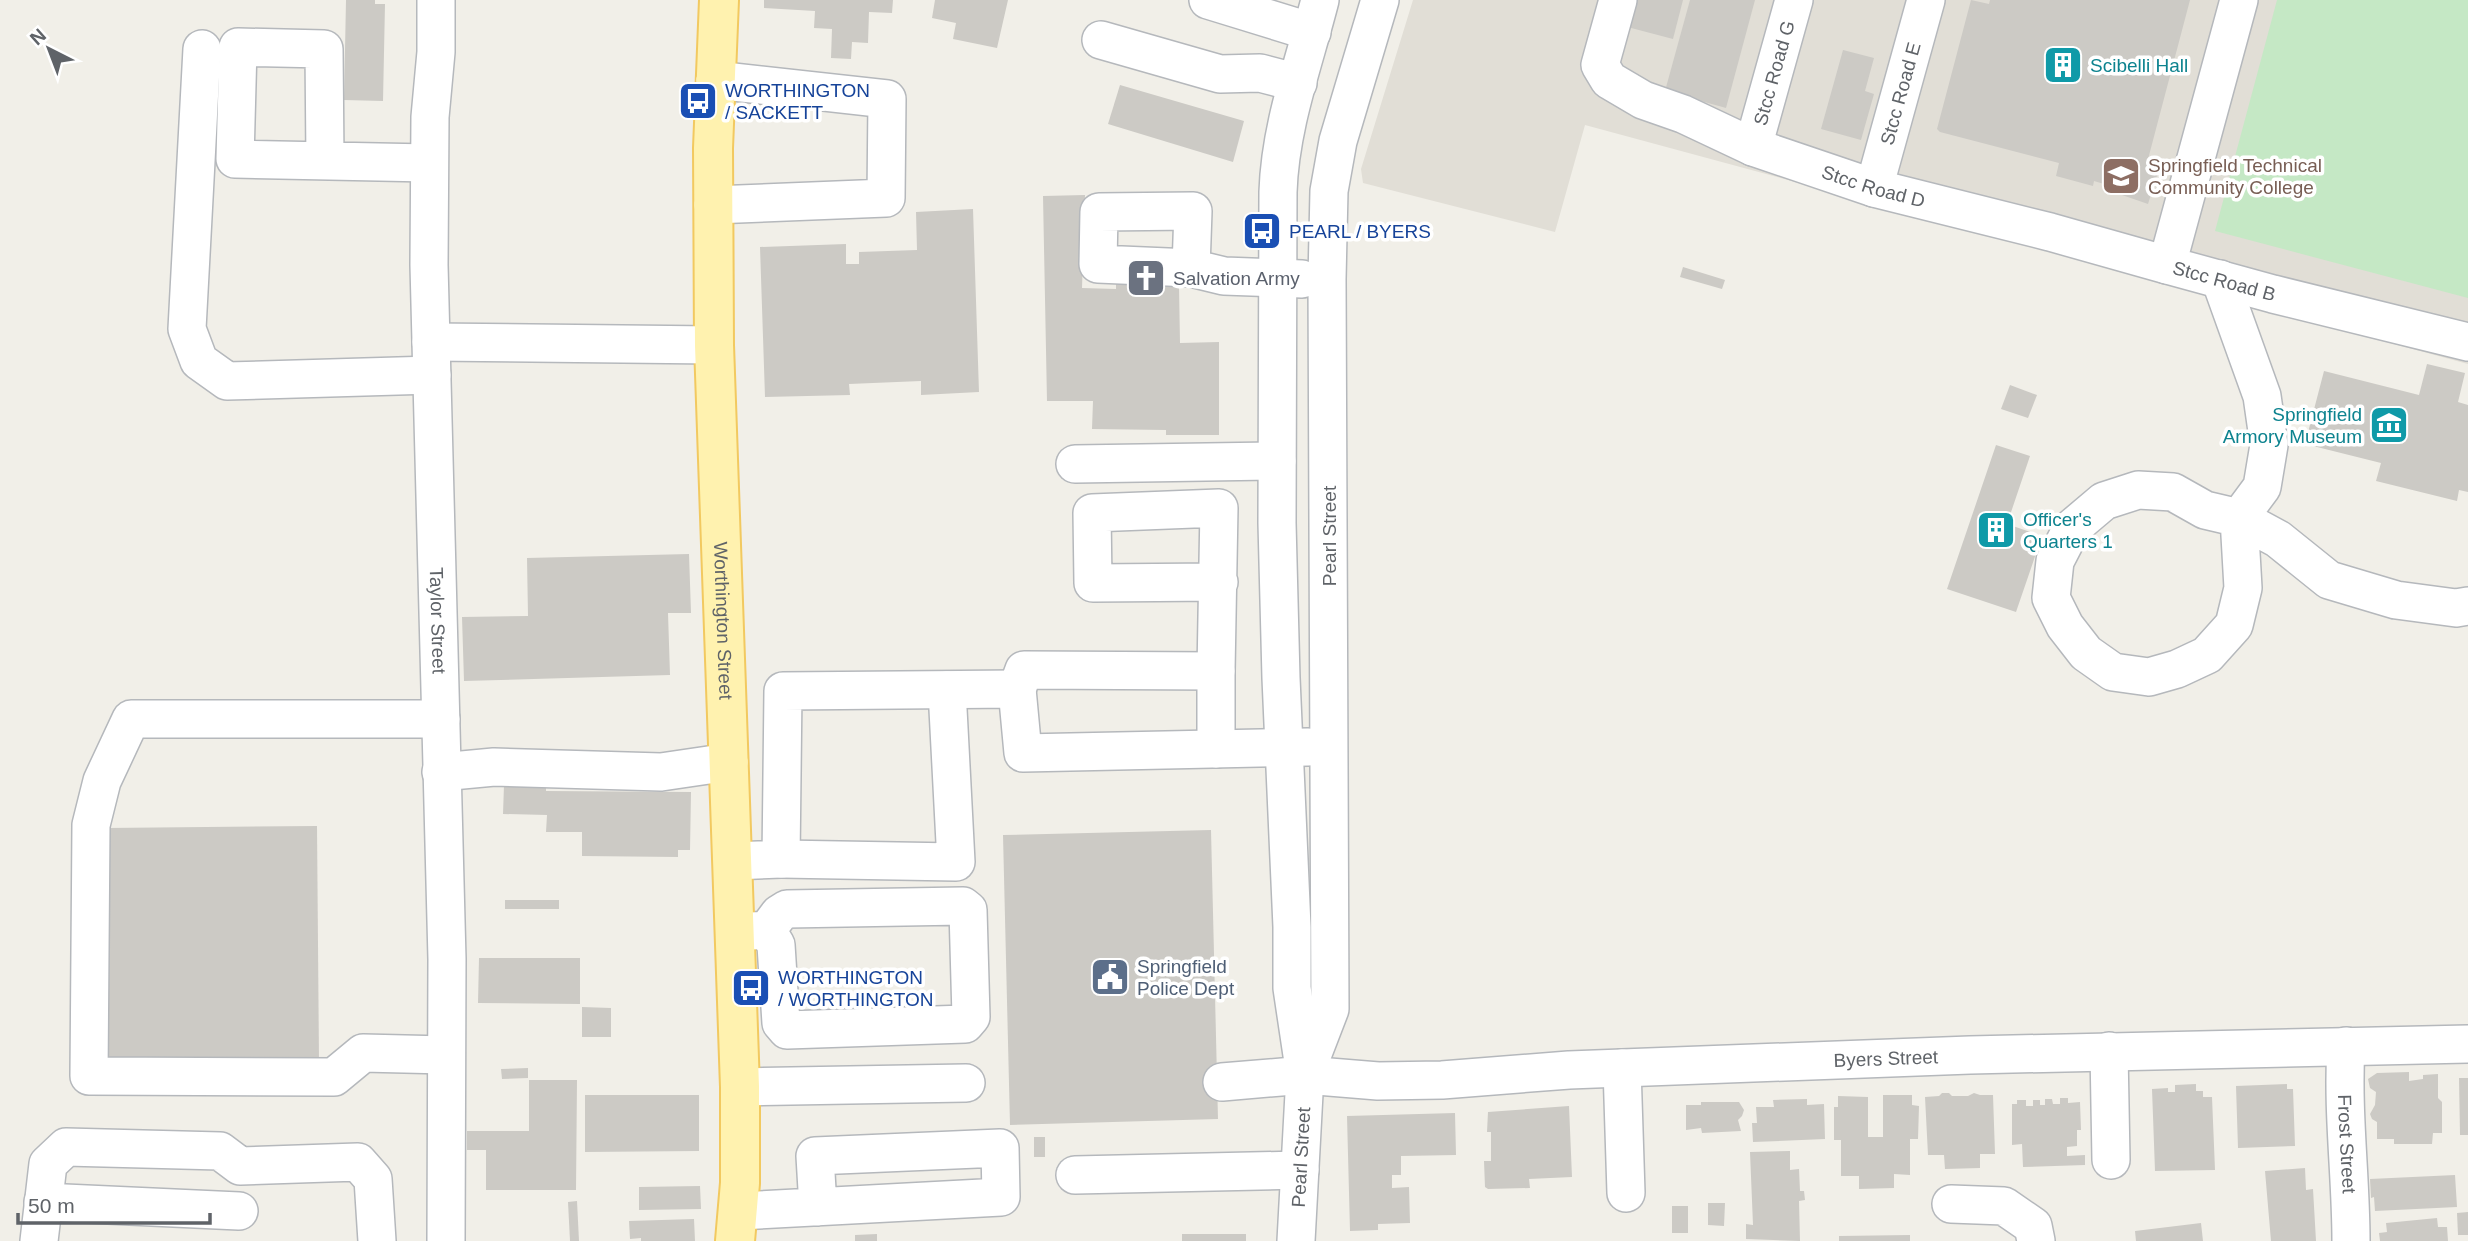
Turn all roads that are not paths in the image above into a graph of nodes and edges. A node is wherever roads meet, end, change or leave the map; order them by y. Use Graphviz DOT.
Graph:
graph roads {
  1 [pos="436,0"];
  2 [pos="719,0"];
  3 [pos="1208,0"];
  4 [pos="1380,0"];
  5 [pos="1618,0"];
  6 [pos="1794,0"];
  7 [pos="1926,0"];
  8 [pos="2239,0"];
  9 [pos="1316,16"];
  10 [pos="1101,40"];
  11 [pos="202,49"];
  12 [pos="715,80"];
  13 [pos="1298,83"];
  14 [pos="1753,147"];
  15 [pos="325,161"];
  16 [pos="429,163"];
  17 [pos="1874,188"];
  18 [pos="713,205"];
  19 [pos="2167,265"];
  20 [pos="1191,268"];
  21 [pos="1279,279"];
  22 [pos="1327,279"];
  23 [pos="2220,279"];
  24 [pos="2468,342"];
  25 [pos="714,345"];
  26 [pos="431,358"];
  27 [pos="1277,461"];
  28 [pos="1075,464"];
  29 [pos="2239,518"];
  30 [pos="1219,582"];
  31 [pos="2468,606"];
  32 [pos="1216,671"];
  33 [pos="1017,689"];
  34 [pos="947,690"];
  35 [pos="441,719"];
  36 [pos="1330,747"];
  37 [pos="1283,748"];
  38 [pos="1216,749"];
  39 [pos="729,762"];
  40 [pos="441,772"];
  41 [pos="781,859"];
  42 [pos="733,861"];
  43 [pos="751,931"];
  44 [pos="2468,1044"];
  45 [pos="2346,1046"];
  46 [pos="2109,1051"];
  47 [pos="446,1055"];
  48 [pos="1622,1068"];
  49 [pos="1305,1075"];
  50 [pos="1222,1082"];
  51 [pos="966,1083"];
  52 [pos="740,1087"];
  53 [pos="2111,1160"];
  54 [pos="240,1166"];
  55 [pos="1300,1170"];
  56 [pos="1075,1175"];
  57 [pos="1626,1193"];
  58 [pos="43,1202"];
  59 [pos="1951,1204"];
  60 [pos="818,1207"];
  61 [pos="239,1226"];
  62 [pos="737,1226"];
  63 [pos="39,1241"];
  64 [pos="377,1241"];
  65 [pos="446,1241"];
  66 [pos="1296,1241"];
  67 [pos="2036,1241"];
  68 [pos="2350,1241"];
  1 -- 16 [label="street, Taylor Street"];
  2 -- 12 [label="main road, Worthington Street"];
  3 -- 9 [label="street"];
  4 -- 22 [label="street, Pearl Street"];
  5 -- 14 [label="street, Stcc Road D"];
  6 -- 14 [label="street, Stcc Road G"];
  7 -- 17 [label="street, Stcc Road E"];
  8 -- 19 [label="street, Stcc Road B"];
  9 -- 13 [label="street, Pearl Street"];
  10 -- 13 [label="street"];
  11 -- 26 [label="street"];
  12 -- 18 [label="main road, Worthington Street"];
  12 -- 18 [label="street"];
  13 -- 21 [label="street, Pearl Street"];
  14 -- 17 [label="street, Stcc Road D"];
  15 -- 16 [label="street"];
  16 -- 26 [label="street, Taylor Street"];
  17 -- 19 [label="street, Stcc Road D"];
  18 -- 25 [label="main road, Worthington Street"];
  19 -- 23 [label="street, Stcc Road B"];
  20 -- 21 [label="street"];
  21 -- 22 [label="street"];
  21 -- 27 [label="street, Pearl Street"];
  22 -- 36 [label="street, Pearl Street"];
  23 -- 24 [label="street, Stcc Road B"];
  23 -- 29 [label="street"];
  25 -- 26 [label="street"];
  25 -- 39 [label="main road, Worthington Street"];
  26 -- 35 [label="street, Taylor Street"];
  27 -- 28 [label="street"];
  27 -- 37 [label="street, Pearl Street"];
  29 -- 29 [label="street"];
  29 -- 31 [label="street"];
  30 -- 32 [label="street"];
  32 -- 33 [label="street"];
  32 -- 38 [label="street"];
  33 -- 34 [label="street"];
  33 -- 38 [label="street"];
  34 -- 41 [label="street"];
  34 -- 41 [label="street"];
  35 -- 40 [label="street, Taylor Street"];
  35 -- 47 [label="street"];
  36 -- 37 [label="street"];
  36 -- 49 [label="street, Pearl Street"];
  37 -- 38 [label="street"];
  37 -- 49 [label="street, Pearl Street"];
  39 -- 40 [label="street"];
  39 -- 42 [label="main road, Worthington Street"];
  40 -- 47 [label="street, Taylor Street"];
  41 -- 42 [label="street"];
  42 -- 43 [label="main road, Worthington Street"];
  43 -- 43 [label="street"];
  43 -- 52 [label="main road, Worthington Street"];
  44 -- 45 [label="street, Byers Street"];
  45 -- 46 [label="street, Byers Street"];
  45 -- 68 [label="street, Frost Street"];
  46 -- 48 [label="street, Byers Street"];
  46 -- 53 [label="street"];
  47 -- 65 [label="street, Taylor Street"];
  48 -- 49 [label="street, Byers Street"];
  48 -- 57 [label="street"];
  49 -- 50 [label="street, Byers Street"];
  49 -- 55 [label="street, Pearl Street"];
  51 -- 52 [label="street"];
  52 -- 62 [label="main road, Worthington Street"];
  54 -- 58 [label="street"];
  54 -- 61 [label="street"];
  54 -- 64 [label="street"];
  55 -- 56 [label="street"];
  55 -- 66 [label="street, Pearl Street"];
  58 -- 61 [label="street"];
  58 -- 63 [label="street"];
  59 -- 67 [label="street"];
  60 -- 60 [label="street"];
  60 -- 62 [label="street"];
}
